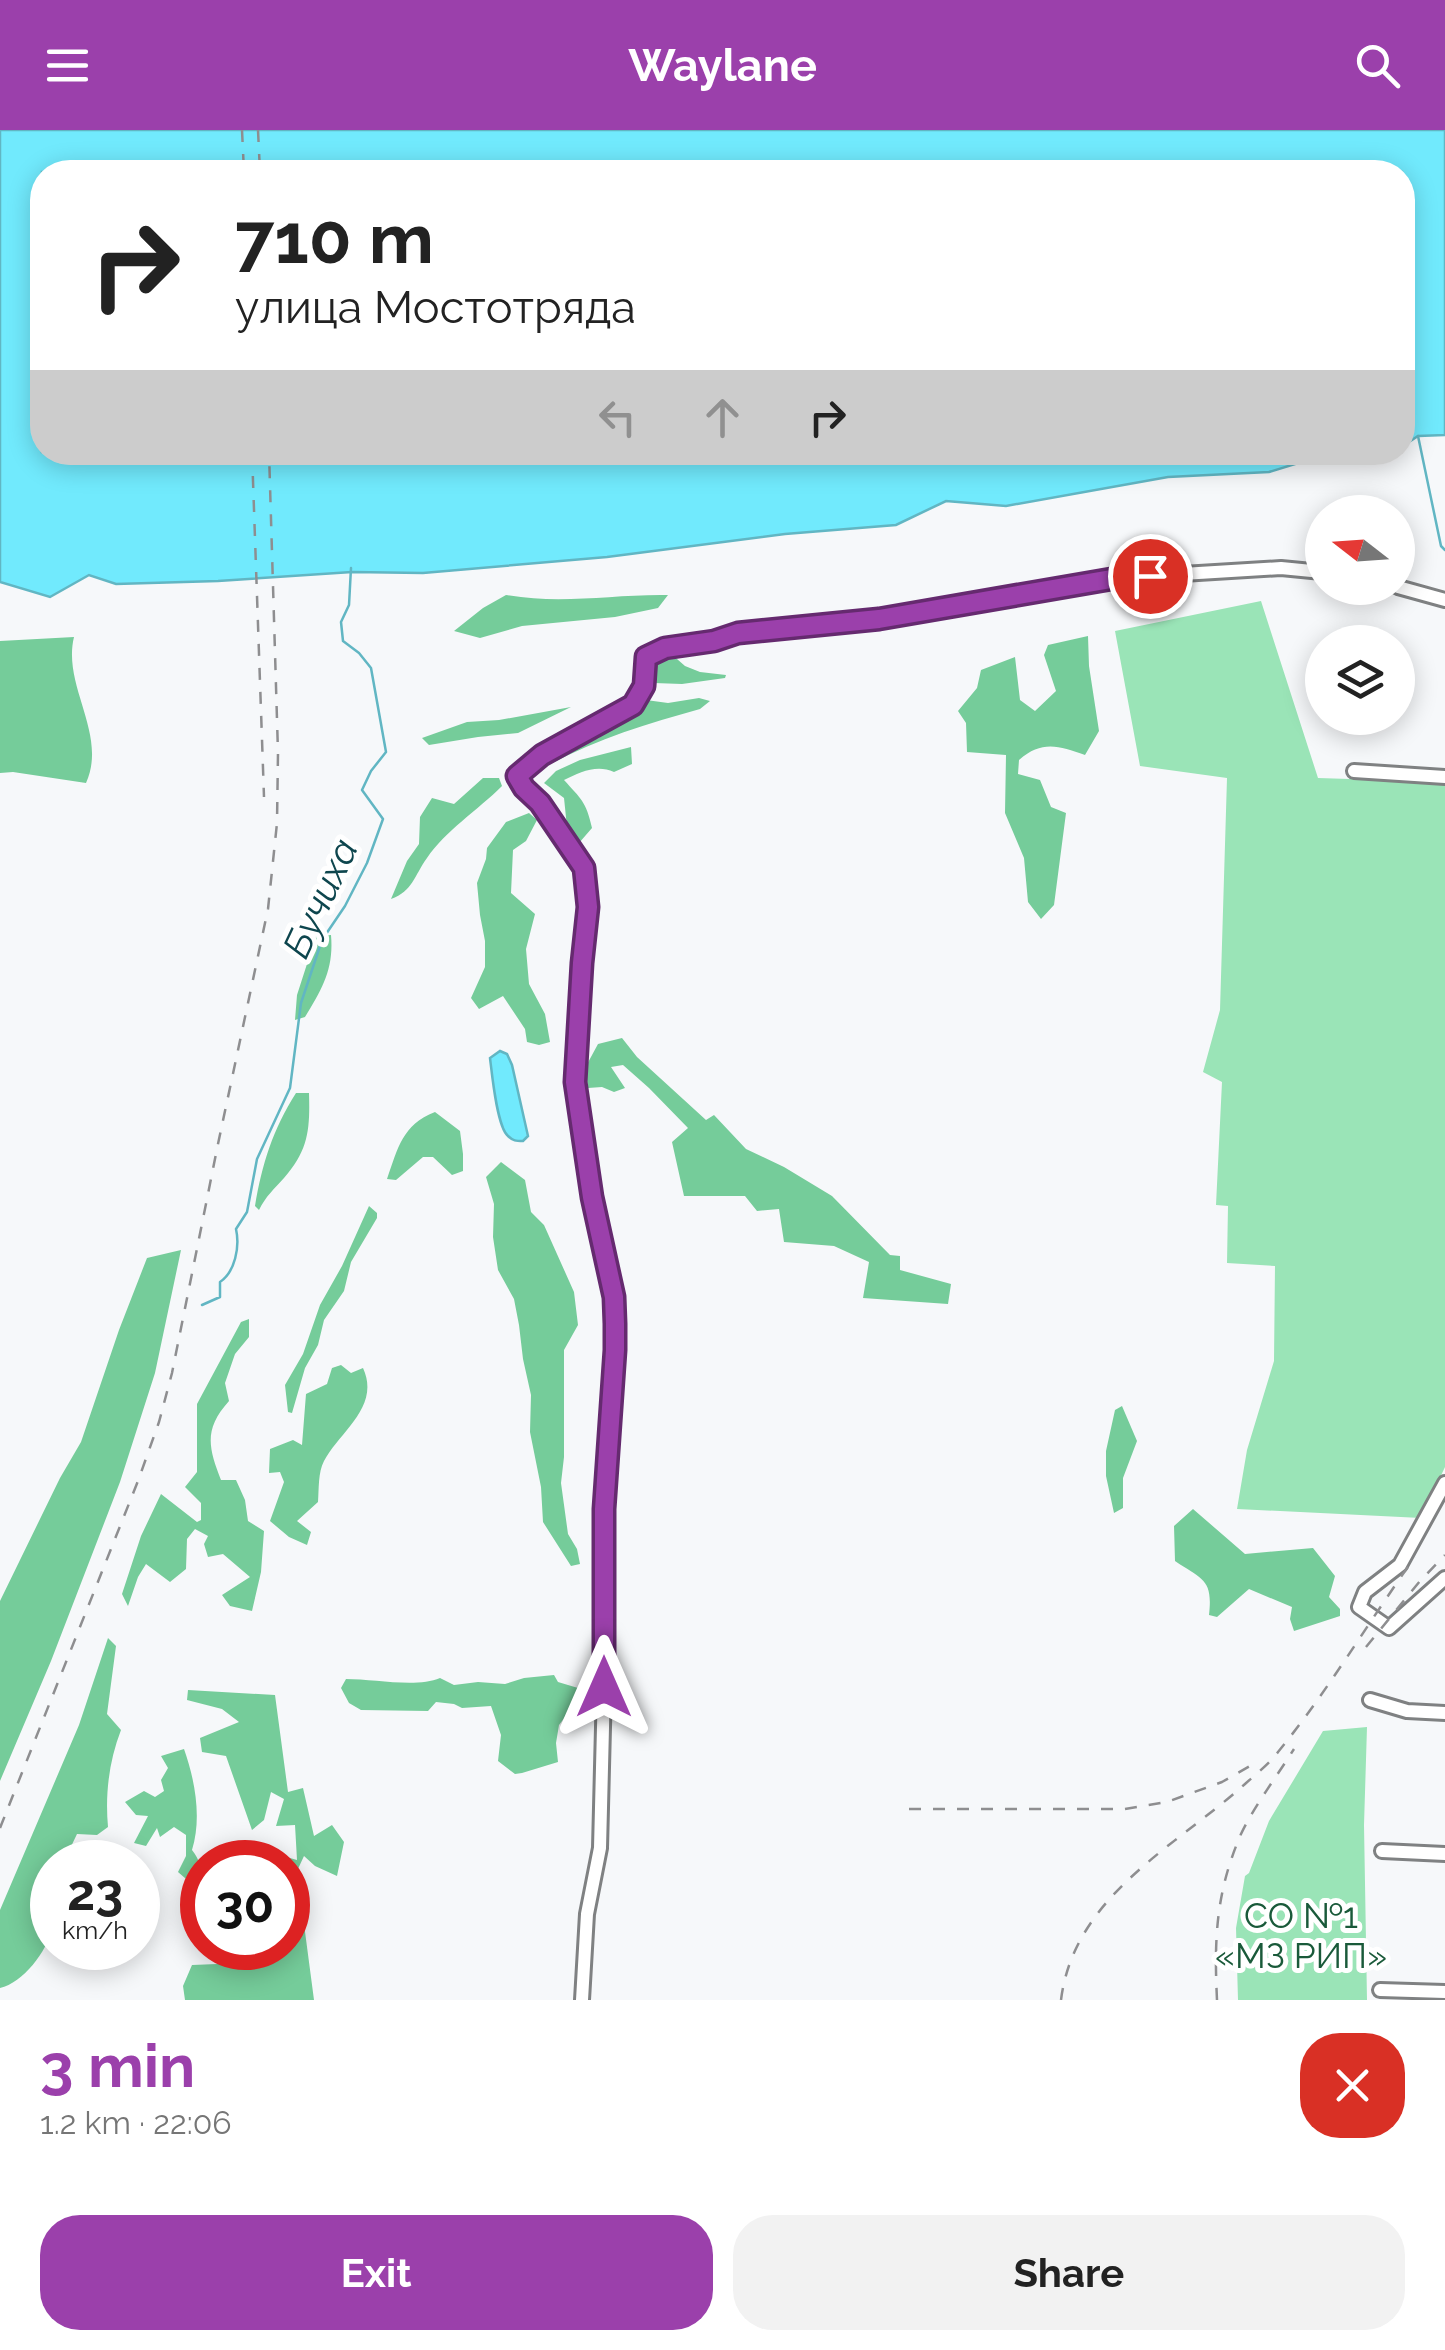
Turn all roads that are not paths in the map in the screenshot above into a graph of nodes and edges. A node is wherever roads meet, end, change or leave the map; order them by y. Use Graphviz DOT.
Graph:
graph roads {
  1 [pos="1305,570"];
  2 [pos="1415,592"];
  3 [pos="1445,600"];
  4 [pos="1354,772"];
  5 [pos="1445,777"];
  6 [pos="1445,1483"];
  7 [pos="1445,1578"];
  8 [pos="1370,1700"];
  9 [pos="1445,1713"];
  10 [pos="1382,1851"];
  11 [pos="1445,1854"];
  12 [pos="1380,1990"];
  13 [pos="1445,1992"];
  14 [pos="582,2000"];
  1 -- 14 [label="street"];
  2 -- 3 [label="street"];
  4 -- 5 [label="street"];
  6 -- 7 [label="street"];
  8 -- 9 [label="street"];
  10 -- 11 [label="street"];
  12 -- 13 [label="street"];
}
